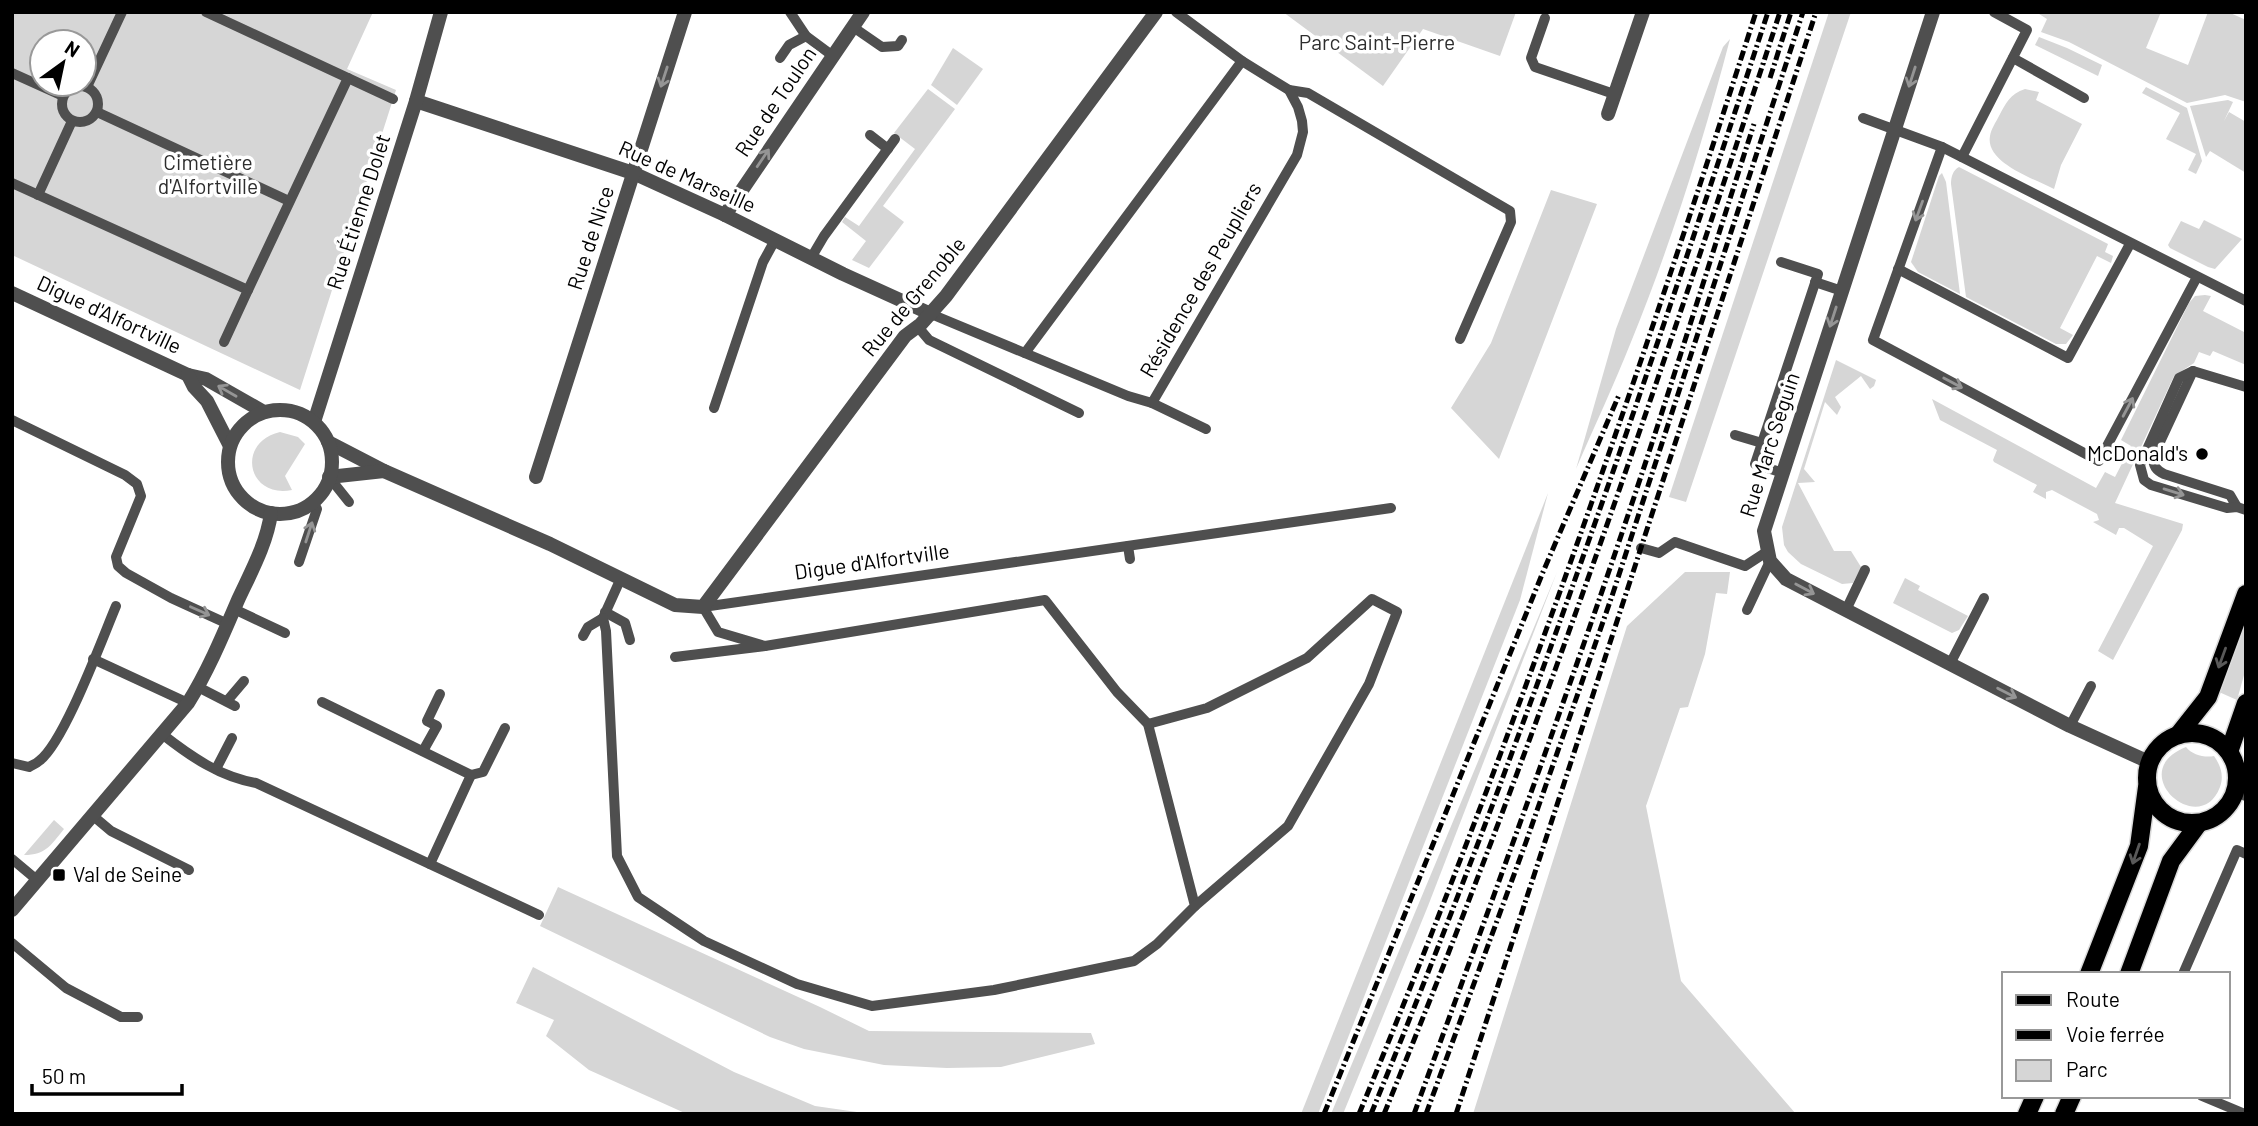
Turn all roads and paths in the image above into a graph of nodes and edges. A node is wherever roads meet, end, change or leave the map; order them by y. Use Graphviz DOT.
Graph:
graph roads {
  1 [pos="122,12"];
  2 [pos="206,12"];
  3 [pos="441,12"];
  4 [pos="684,12"];
  5 [pos="790,12"];
  6 [pos="863,12"];
  7 [pos="1156,12"];
  8 [pos="1176,12"];
  9 [pos="1643,12"];
  10 [pos="1933,12"];
  11 [pos="1994,12"];
  12 [pos="1545,18"];
  13 [pos="853,27"];
  14 [pos="806,36"];
  15 [pos="902,40"];
  16 [pos="833,56"];
  17 [pos="780,58"];
  18 [pos="2013,58"];
  19 [pos="1242,61"];
  20 [pos="98,64"];
  21 [pos="12,73"];
  22 [pos="348,78"];
  23 [pos="28,80"];
  24 [pos="1289,90"];
  25 [pos="1614,94"];
  26 [pos="63,98"];
  27 [pos="97,98"];
  28 [pos="2084,98"];
  29 [pos="393,99"];
  30 [pos="416,101"];
  31 [pos="97,112"];
  32 [pos="1608,114"];
  33 [pos="1863,118"];
  34 [pos="72,121"];
  35 [pos="1894,129"];
  36 [pos="870,135"];
  37 [pos="895,139"];
  38 [pos="1942,147"];
  39 [pos="888,149"];
  40 [pos="1962,157"];
  41 [pos="633,173"];
  42 [pos="12,183"];
  43 [pos="38,195"];
  44 [pos="289,201"];
  45 [pos="725,215"];
  46 [pos="775,240"];
  47 [pos="2130,244"];
  48 [pos="811,258"];
  49 [pos="1781,262"];
  50 [pos="1898,269"];
  51 [pos="2197,277"];
  52 [pos="1815,282"];
  53 [pos="247,290"];
  54 [pos="1842,291"];
  55 [pos="12,293"];
  56 [pos="2246,302"];
  57 [pos="931,314"];
  58 [pos="918,327"];
  59 [pos="1460,339"];
  60 [pos="224,342"];
  61 [pos="1026,353"];
  62 [pos="2193,371"];
  63 [pos="188,375"];
  64 [pos="2246,387"];
  65 [pos="1152,403"];
  66 [pos="713,408"];
  67 [pos="264,412"];
  68 [pos="1079,413"];
  69 [pos="12,420"];
  70 [pos="313,422"];
  71 [pos="1206,429"];
  72 [pos="1735,435"];
  73 [pos="328,442"];
  74 [pos="1762,443"];
  75 [pos="230,446"];
  76 [pos="384,471"];
  77 [pos="1783,473"];
  78 [pos="330,477"];
  79 [pos="536,477"];
  80 [pos="313,502"];
  81 [pos="349,502"];
  82 [pos="1391,508"];
  83 [pos="2243,508"];
  84 [pos="271,513"];
  85 [pos="1128,546"];
  86 [pos="1641,548"];
  87 [pos="1769,556"];
  88 [pos="1130,559"];
  89 [pos="299,562"];
  90 [pos="1865,570"];
  91 [pos="621,578"];
  92 [pos="2246,594"];
  93 [pos="1984,598"];
  94 [pos="116,606"];
  95 [pos="703,607"];
  96 [pos="234,608"];
  97 [pos="1747,610"];
  98 [pos="1846,610"];
  99 [pos="604,615"];
  100 [pos="228,624"];
  101 [pos="279,631"];
  102 [pos="583,636"];
  103 [pos="630,640"];
  104 [pos="765,646"];
  105 [pos="675,657"];
  106 [pos="93,659"];
  107 [pos="1950,664"];
  108 [pos="244,681"];
  109 [pos="2091,686"];
  110 [pos="198,687"];
  111 [pos="440,694"];
  112 [pos="322,702"];
  113 [pos="2246,703"];
  114 [pos="188,704"];
  115 [pos="1148,724"];
  116 [pos="2070,726"];
  117 [pos="505,728"];
  118 [pos="162,734"];
  119 [pos="2178,735"];
  120 [pos="232,738"];
  121 [pos="424,751"];
  122 [pos="2229,752"];
  123 [pos="2149,762"];
  124 [pos="12,763"];
  125 [pos="216,769"];
  126 [pos="471,775"];
  127 [pos="2147,788"];
  128 [pos="2241,791"];
  129 [pos="92,815"];
  130 [pos="2199,823"];
  131 [pos="2246,854"];
  132 [pos="12,859"];
  133 [pos="429,864"];
  134 [pos="188,870"];
  135 [pos="37,880"];
  136 [pos="1195,906"];
  137 [pos="12,910"];
  138 [pos="539,915"];
  139 [pos="12,943"];
  140 [pos="2090,972"];
  141 [pos="2130,972"];
  142 [pos="2184,972"];
  143 [pos="138,1017"];
  144 [pos="2034,1098"];
  145 [pos="2071,1098"];
  146 [pos="2207,1098"];
  147 [pos="2027,1114"];
  148 [pos="2064,1114"];
  149 [pos="2245,1114"];
  1 -- 20 [label="lane"];
  2 -- 22 [label="lane"];
  3 -- 30 [label="street, Rue Étienne Dolet"];
  4 -- 41 [label="street, Rue de Nice, one-way"];
  5 -- 14 [label="lane"];
  6 -- 13 [label="street, Rue de Toulon"];
  7 -- 57 [label="street, Rue de Grenoble"];
  8 -- 19 [label="lane"];
  9 -- 25 [label="street"];
  10 -- 35 [label="street, Rue Marc Seguin, one-way"];
  11 -- 18 [label="lane"];
  12 -- 25 [label="lane"];
  13 -- 15 [label="lane"];
  13 -- 16 [label="street, Rue de Toulon"];
  14 -- 16 [label="lane"];
  14 -- 17 [label="lane"];
  45 -- 16 [label="street, Rue de Toulon, one-way"];
  18 -- 28 [label="lane"];
  18 -- 40 [label="lane"];
  19 -- 24 [label="lane"];
  19 -- 61 [label="lane"];
  21 -- 23 [label="lane"];
  22 -- 29 [label="lane"];
  22 -- 44 [label="lane"];
  24 -- 59 [label="lane"];
  24 -- 65 [label="lane, Résidence des Peupliers"];
  25 -- 32 [label="street"];
  26 -- 34 [label="lane"];
  27 -- 31 [label="lane"];
  30 -- 41 [label="street, Rue de Marseille"];
  30 -- 70 [label="street, Rue Étienne Dolet"];
  31 -- 34 [label="lane"];
  31 -- 44 [label="lane"];
  33 -- 35 [label="lane"];
  34 -- 43 [label="lane"];
  35 -- 38 [label="lane"];
  35 -- 54 [label="street, Rue Marc Seguin"];
  36 -- 39 [label="lane"];
  37 -- 39 [label="lane"];
  38 -- 40 [label="lane"];
  38 -- 50 [label="lane, one-way"];
  39 -- 48 [label="lane"];
  40 -- 47 [label="lane"];
  41 -- 45 [label="street, Rue de Marseille"];
  41 -- 79 [label="street, Rue de Nice"];
  42 -- 43 [label="lane"];
  43 -- 53 [label="lane"];
  44 -- 53 [label="lane"];
  45 -- 46 [label="street, Rue de Marseille"];
  46 -- 48 [label="street, Rue de Marseille"];
  46 -- 66 [label="lane"];
  47 -- 50 [label="lane"];
  47 -- 51 [label="lane"];
  48 -- 57 [label="street, Rue de Marseille"];
  49 -- 52 [label="lane"];
  50 -- 51 [label="lane, one-way"];
  51 -- 56 [label="lane"];
  52 -- 54 [label="lane"];
  52 -- 74 [label="lane"];
  53 -- 60 [label="lane"];
  54 -- 77 [label="street, Rue Marc Seguin, one-way"];
  55 -- 63 [label="street, Digue d'Alfortville"];
  57 -- 58 [label="street, Rue de Grenoble"];
  57 -- 61 [label="lane, Résidence des Peupliers"];
  58 -- 68 [label="lane"];
  58 -- 95 [label="street, Rue de Grenoble"];
  61 -- 65 [label="lane, Résidence des Peupliers"];
  62 -- 64 [label="lane"];
  62 -- 83 [label="lane"];
  62 -- 83 [label="lane, one-way"];
  67 -- 63 [label="street, Digue d'Alfortville, one-way"];
  63 -- 75 [label="street, Digue d'Alfortville"];
  65 -- 71 [label="lane"];
  67 -- 70 [label="street"];
  67 -- 75 [label="street"];
  69 -- 100 [label="lane, one-way"];
  70 -- 73 [label="street"];
  72 -- 74 [label="lane"];
  73 -- 76 [label="street, Digue d'Alfortville"];
  73 -- 78 [label="street"];
  74 -- 77 [label="lane"];
  75 -- 84 [label="street"];
  76 -- 78 [label="street"];
  76 -- 91 [label="street, Digue d'Alfortville"];
  77 -- 87 [label="street, Rue Marc Seguin"];
  78 -- 80 [label="street"];
  78 -- 81 [label="lane"];
  80 -- 84 [label="street"];
  89 -- 80 [label="lane, one-way"];
  82 -- 85 [label="lane, Digue d'Alfortville"];
  84 -- 96 [label="street"];
  85 -- 88 [label="lane"];
  85 -- 95 [label="lane, Digue d'Alfortville"];
  86 -- 87 [label="lane"];
  87 -- 97 [label="lane"];
  87 -- 98 [label="street, one-way"];
  90 -- 98 [label="lane"];
  91 -- 95 [label="street, Digue d'Alfortville"];
  91 -- 99 [label="lane"];
  92 -- 119 [label="main road, one-way"];
  93 -- 107 [label="lane"];
  94 -- 106 [label="lane"];
  95 -- 104 [label="lane"];
  96 -- 100 [label="street"];
  96 -- 101 [label="lane"];
  98 -- 107 [label="street"];
  99 -- 102 [label="lane"];
  99 -- 103 [label="lane"];
  99 -- 136 [label="lane"];
  100 -- 110 [label="street"];
  104 -- 105 [label="lane"];
  104 -- 115 [label="lane"];
  106 -- 114 [label="lane"];
  106 -- 124 [label="lane"];
  107 -- 116 [label="street, one-way"];
  108 -- 110 [label="lane"];
  109 -- 116 [label="lane"];
  110 -- 114 [label="street"];
  111 -- 121 [label="lane"];
  112 -- 121 [label="lane"];
  113 -- 122 [label="main road"];
  114 -- 118 [label="street"];
  115 -- 136 [label="lane"];
  115 -- 136 [label="lane"];
  116 -- 123 [label="street"];
  117 -- 126 [label="lane"];
  118 -- 125 [label="lane"];
  118 -- 129 [label="street"];
  119 -- 122 [label="main road"];
  119 -- 123 [label="main road"];
  120 -- 125 [label="lane"];
  121 -- 126 [label="lane"];
  122 -- 128 [label="main road"];
  123 -- 127 [label="main road"];
  125 -- 133 [label="lane"];
  126 -- 133 [label="lane"];
  127 -- 130 [label="main road"];
  127 -- 140 [label="main road, one-way"];
  128 -- 130 [label="main road"];
  129 -- 134 [label="lane"];
  129 -- 135 [label="street"];
  130 -- 141 [label="main road"];
  131 -- 142 [label="lane"];
  132 -- 135 [label="lane"];
  133 -- 138 [label="lane"];
  135 -- 137 [label="street"];
  139 -- 143 [label="lane"];
  144 -- 147 [label="main road"];
  145 -- 148 [label="main road"];
  146 -- 149 [label="lane"];
}
